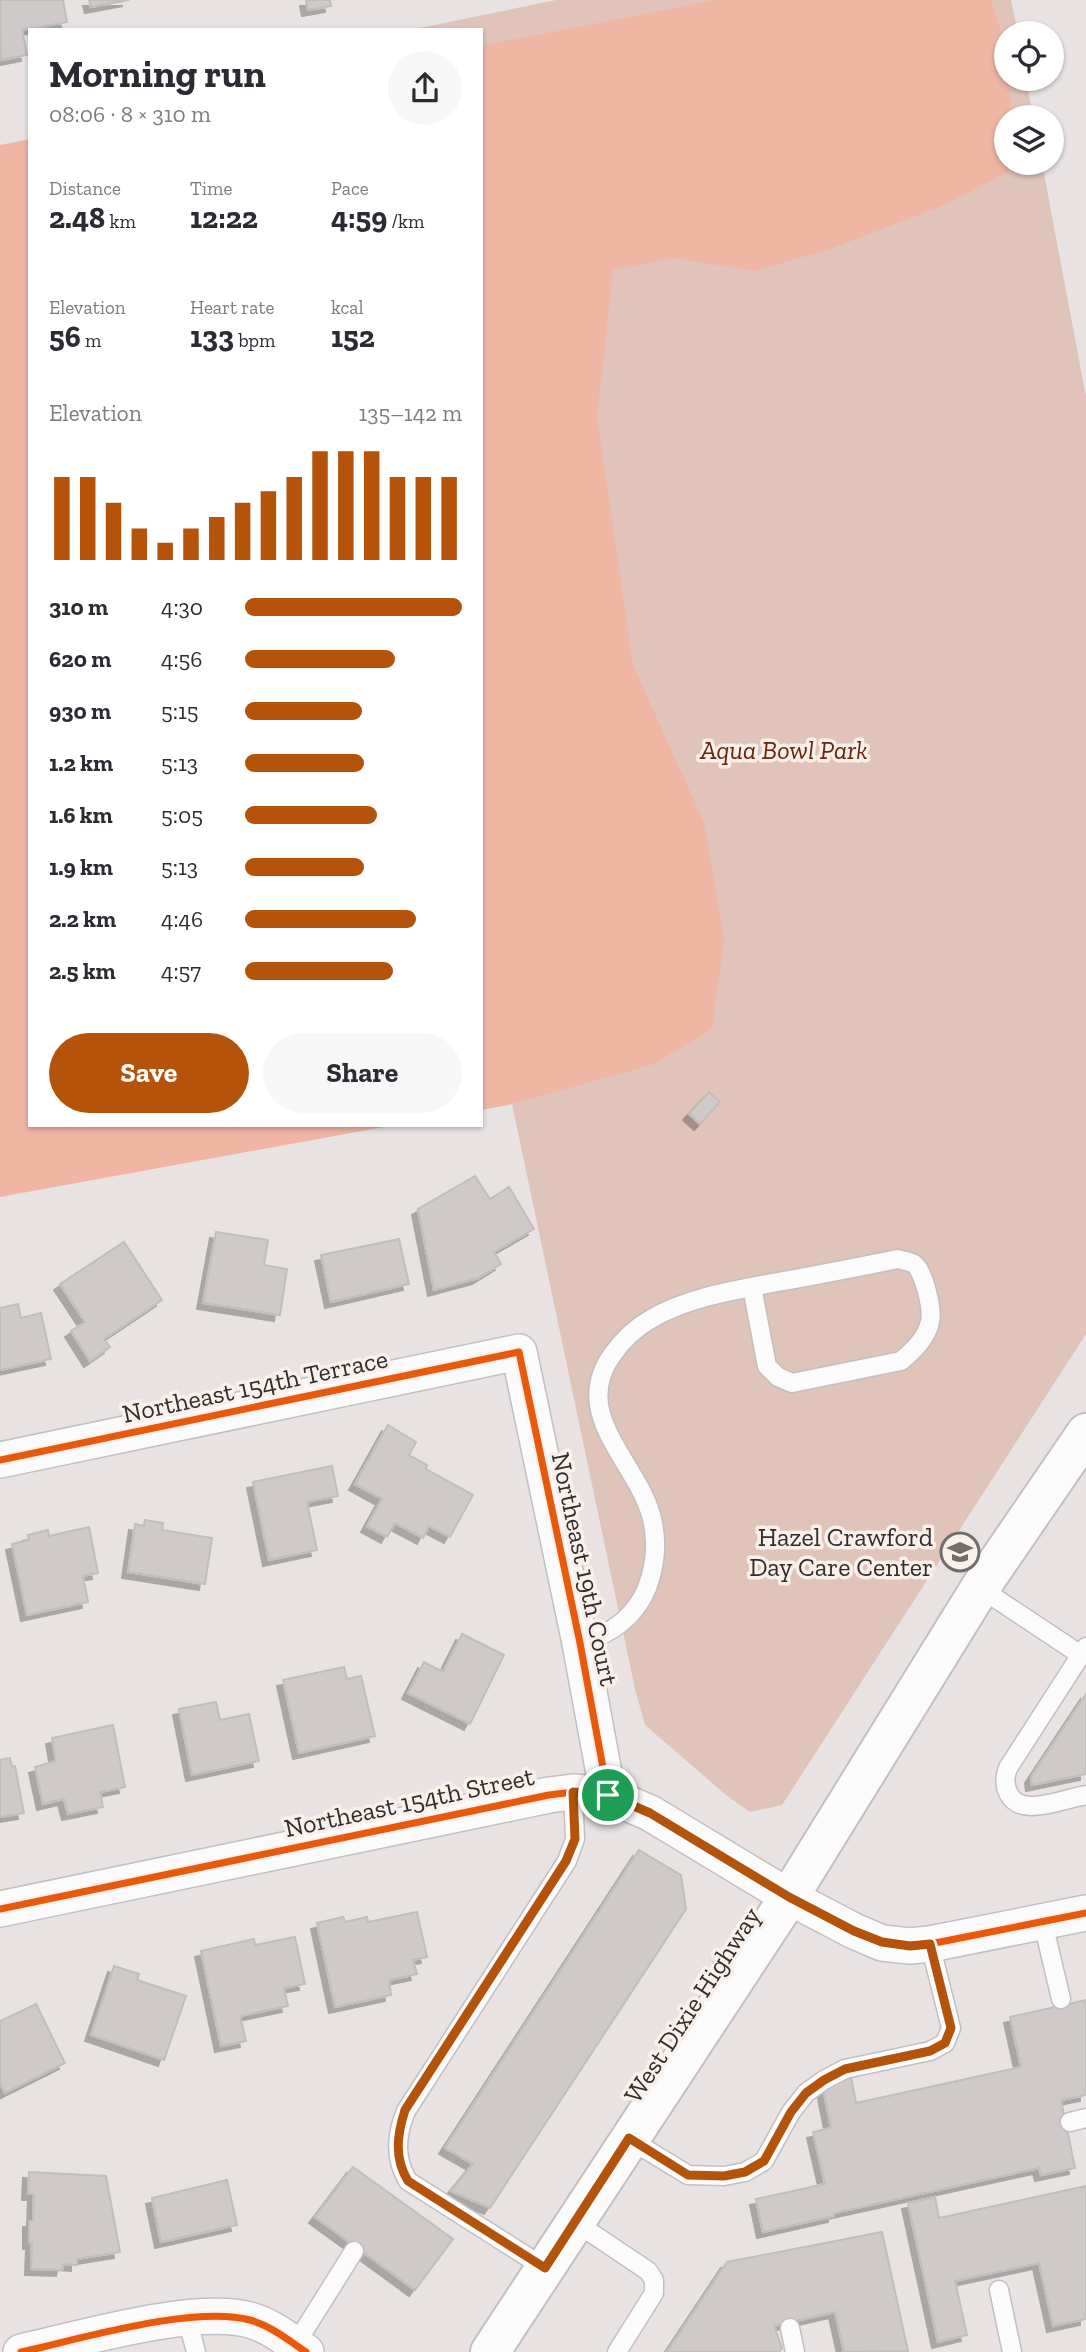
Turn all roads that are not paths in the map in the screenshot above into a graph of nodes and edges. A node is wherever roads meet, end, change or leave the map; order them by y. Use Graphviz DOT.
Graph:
graph roads {
  1 [pos="752,1287"];
  2 [pos="519,1352"];
  3 [pos="1086,1433"];
  4 [pos="0,1461"];
  5 [pos="980,1588"];
  6 [pos="580,1643"];
  7 [pos="1084,1651"];
  8 [pos="573,1792"];
  9 [pos="608,1795"];
  10 [pos="1086,1795"];
  11 [pos="789,1897"];
  12 [pos="0,1909"];
  13 [pos="1086,1913"];
  14 [pos="1043,1923"];
  15 [pos="930,1944"];
  16 [pos="1061,1999"];
  17 [pos="629,2138"];
  18 [pos="575,2222"];
  19 [pos="354,2251"];
  20 [pos="545,2268"];
  21 [pos="999,2290"];
  22 [pos="187,2318"];
  23 [pos="790,2328"];
  24 [pos="300,2348"];
  25 [pos="20,2352"];
  26 [pos="196,2352"];
  27 [pos="490,2352"];
  28 [pos="617,2352"];
  29 [pos="795,2352"];
  30 [pos="1012,2352"];
  1 -- 1 [label="lane"];
  1 -- 6 [label="lane"];
  2 -- 4 [label="street, Northeast 154th Terrace"];
  2 -- 6 [label="street, Northeast 19th Court"];
  3 -- 5 [label="main road, West Dixie Highway"];
  5 -- 7 [label="lane"];
  5 -- 11 [label="main road, West Dixie Highway"];
  6 -- 9 [label="street, Northeast 19th Court"];
  7 -- 10 [label="lane"];
  8 -- 9 [label="street, Northeast 154th Street"];
  8 -- 12 [label="street, Northeast 154th Street"];
  8 -- 20 [label="lane"];
  9 -- 11 [label="street, Northeast 154th Street"];
  11 -- 15 [label="street, Northeast 154th Street"];
  11 -- 17 [label="main road, West Dixie Highway"];
  13 -- 14 [label="street, Northeast 154th Street"];
  14 -- 15 [label="street, Northeast 154th Street"];
  14 -- 16 [label="lane"];
  15 -- 17 [label="lane"];
  17 -- 18 [label="main road, West Dixie Highway"];
  18 -- 20 [label="main road, West Dixie Highway"];
  18 -- 28 [label="lane"];
  19 -- 24 [label="lane"];
  20 -- 27 [label="main road, West Dixie Highway"];
  21 -- 30 [label="lane"];
  22 -- 24 [label="street"];
  22 -- 25 [label="street"];
  22 -- 26 [label="lane"];
  23 -- 29 [label="lane"];
}
